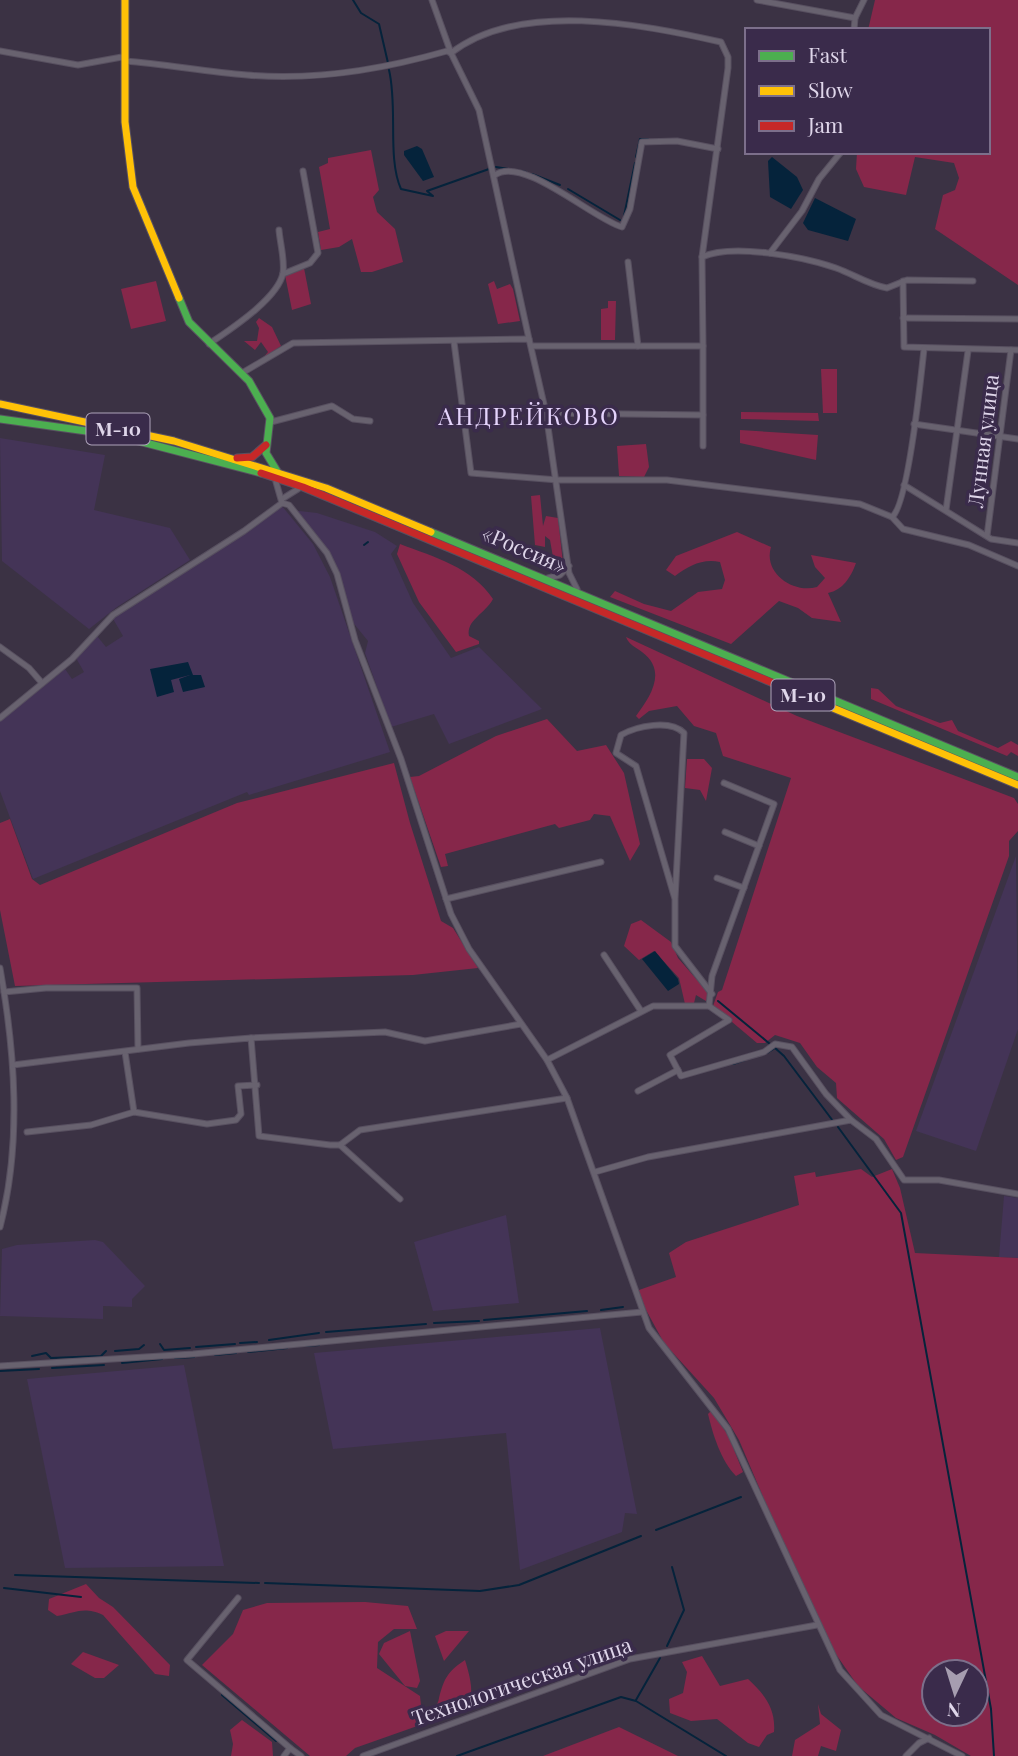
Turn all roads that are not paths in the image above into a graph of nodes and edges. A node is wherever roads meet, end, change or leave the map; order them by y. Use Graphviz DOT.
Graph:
graph roads {
  1 [pos="125,0"];
  2 [pos="432,0"];
  3 [pos="757,0"];
  4 [pos="864,0"];
  5 [pos="855,18"];
  6 [pos="854,28"];
  7 [pos="0,51"];
  8 [pos="451,53"];
  9 [pos="125,61"];
  10 [pos="718,149"];
  11 [pos="839,154"];
  12 [pos="303,171"];
  13 [pos="495,178"];
  14 [pos="279,230"];
  15 [pos="770,253"];
  16 [pos="702,257"];
  17 [pos="628,262"];
  18 [pos="283,274"];
  19 [pos="903,281"];
  20 [pos="973,281"];
  21 [pos="903,318"];
  22 [pos="1018,319"];
  23 [pos="529,339"];
  24 [pos="454,342"];
  25 [pos="209,344"];
  26 [pos="532,346"];
  27 [pos="638,346"];
  28 [pos="703,346"];
  29 [pos="924,349"];
  30 [pos="1015,350"];
  31 [pos="968,351"];
  32 [pos="242,373"];
  33 [pos="0,404"];
  34 [pos="546,413"];
  35 [pos="703,415"];
  36 [pos="0,419"];
  37 [pos="370,421"];
  38 [pos="271,422"];
  39 [pos="914,424"];
  40 [pos="957,430"];
  41 [pos="1000,436"];
  42 [pos="1018,439"];
  43 [pos="135,440"];
  44 [pos="266,444"];
  45 [pos="703,446"];
  46 [pos="236,458"];
  47 [pos="281,472"];
  48 [pos="554,478"];
  49 [pos="276,482"];
  50 [pos="904,485"];
  51 [pos="298,489"];
  52 [pos="282,501"];
  53 [pos="338,501"];
  54 [pos="946,510"];
  55 [pos="892,517"];
  56 [pos="987,536"];
  57 [pos="1018,543"];
  58 [pos="569,566"];
  59 [pos="1018,566"];
  60 [pos="545,578"];
  61 [pos="583,594"];
  62 [pos="0,647"];
  63 [pos="42,683"];
  64 [pos="0,718"];
  65 [pos="1018,777"];
  66 [pos="724,783"];
  67 [pos="1018,785"];
  68 [pos="725,832"];
  69 [pos="759,846"];
  70 [pos="601,862"];
  71 [pos="717,878"];
  72 [pos="744,888"];
  73 [pos="446,898"];
  74 [pos="675,899"];
  75 [pos="604,955"];
  76 [pos="0,968"];
  77 [pos="4,992"];
  78 [pos="712,994"];
  79 [pos="709,1006"];
  80 [pos="641,1011"];
  81 [pos="521,1024"];
  82 [pos="251,1038"];
  83 [pos="138,1049"];
  84 [pos="125,1052"];
  85 [pos="547,1060"];
  86 [pos="13,1065"];
  87 [pos="678,1070"];
  88 [pos="257,1085"];
  89 [pos="638,1091"];
  90 [pos="567,1098"];
  91 [pos="134,1112"];
  92 [pos="851,1120"];
  93 [pos="27,1132"];
  94 [pos="340,1145"];
  95 [pos="595,1172"];
  96 [pos="1018,1194"];
  97 [pos="400,1199"];
  98 [pos="0,1227"];
  99 [pos="642,1312"];
  100 [pos="0,1366"];
  101 [pos="238,1598"];
  102 [pos="817,1625"];
  103 [pos="929,1738"];
  104 [pos="290,1748"];
  105 [pos="284,1756"];
  106 [pos="301,1756"];
  107 [pos="363,1756"];
  108 [pos="906,1756"];
  109 [pos="962,1756"];
  1 -- 9 [label="main road"];
  2 -- 8 [label="street"];
  3 -- 5 [label="street"];
  4 -- 5 [label="street"];
  5 -- 6 [label="street"];
  7 -- 9 [label="street"];
  8 -- 9 [label="street"];
  8 -- 10 [label="street"];
  8 -- 13 [label="street"];
  9 -- 25 [label="main road"];
  10 -- 13 [label="street"];
  10 -- 16 [label="street"];
  11 -- 15 [label="street"];
  12 -- 18 [label="street"];
  13 -- 23 [label="street"];
  14 -- 18 [label="street"];
  15 -- 16 [label="street"];
  15 -- 19 [label="street"];
  16 -- 28 [label="street"];
  17 -- 27 [label="street"];
  18 -- 25 [label="street"];
  19 -- 20 [label="street"];
  19 -- 21 [label="street"];
  21 -- 22 [label="street"];
  21 -- 29 [label="street"];
  23 -- 24 [label="street"];
  23 -- 26 [label="street"];
  24 -- 32 [label="street"];
  24 -- 48 [label="street"];
  25 -- 32 [label="main road"];
  26 -- 27 [label="street"];
  26 -- 34 [label="street"];
  27 -- 28 [label="street"];
  28 -- 35 [label="street"];
  29 -- 31 [label="street"];
  29 -- 39 [label="street"];
  30 -- 31 [label="street"];
  30 -- 41 [label="street, Лунная улица"];
  31 -- 40 [label="street"];
  32 -- 38 [label="main road"];
  33 -- 46 [label="main road, «Россия» / М-10"];
  34 -- 35 [label="street"];
  34 -- 48 [label="street"];
  35 -- 45 [label="street"];
  36 -- 43 [label="main road, «Россия» / М-10"];
  37 -- 38 [label="street"];
  38 -- 44 [label="main road"];
  39 -- 40 [label="street"];
  39 -- 50 [label="street"];
  40 -- 41 [label="street"];
  40 -- 54 [label="street"];
  41 -- 42 [label="street"];
  41 -- 56 [label="street, Лунная улица"];
  43 -- 49 [label="main road"];
  43 -- 53 [label="main road, «Россия» / М-10"];
  44 -- 46 [label="main road"];
  44 -- 47 [label="main road"];
  46 -- 47 [label="main road, «Россия» / М-10"];
  47 -- 60 [label="main road, «Россия» / М-10"];
  48 -- 55 [label="street"];
  48 -- 58 [label="street"];
  49 -- 51 [label="main road"];
  49 -- 52 [label="street"];
  50 -- 54 [label="street"];
  50 -- 55 [label="street"];
  51 -- 52 [label="street"];
  51 -- 53 [label="main road"];
  52 -- 63 [label="street"];
  52 -- 73 [label="street"];
  53 -- 67 [label="main road, «Россия» / М-10"];
  54 -- 56 [label="street"];
  55 -- 59 [label="street"];
  56 -- 57 [label="street"];
  58 -- 60 [label="street"];
  58 -- 61 [label="street"];
  60 -- 61 [label="main road, «Россия» / М-10"];
  61 -- 65 [label="main road, «Россия» / М-10"];
  62 -- 63 [label="street"];
  63 -- 64 [label="street"];
  66 -- 69 [label="street"];
  68 -- 69 [label="street"];
  69 -- 72 [label="street"];
  70 -- 73 [label="street"];
  71 -- 72 [label="street"];
  72 -- 78 [label="street"];
  73 -- 81 [label="street"];
  74 -- 74 [label="street"];
  74 -- 78 [label="street"];
  75 -- 80 [label="street"];
  76 -- 77 [label="street"];
  77 -- 83 [label="street"];
  77 -- 86 [label="street"];
  78 -- 79 [label="street"];
  79 -- 80 [label="street"];
  79 -- 87 [label="street"];
  80 -- 85 [label="street"];
  81 -- 82 [label="street"];
  81 -- 85 [label="street"];
  82 -- 83 [label="street"];
  82 -- 88 [label="street"];
  83 -- 84 [label="street"];
  84 -- 86 [label="street"];
  84 -- 91 [label="street"];
  85 -- 90 [label="street"];
  86 -- 98 [label="street"];
  87 -- 89 [label="street"];
  87 -- 92 [label="street"];
  88 -- 91 [label="street"];
  88 -- 94 [label="street"];
  90 -- 94 [label="street"];
  90 -- 95 [label="street"];
  91 -- 93 [label="street"];
  92 -- 95 [label="street"];
  92 -- 96 [label="street"];
  94 -- 97 [label="street"];
  95 -- 99 [label="street"];
  99 -- 100 [label="street"];
  99 -- 102 [label="street"];
  101 -- 104 [label="street"];
  102 -- 103 [label="street"];
  102 -- 107 [label="street, Технологическая улица"];
  103 -- 108 [label="street"];
  103 -- 109 [label="street"];
  104 -- 105 [label="street"];
  104 -- 106 [label="street"];
}
